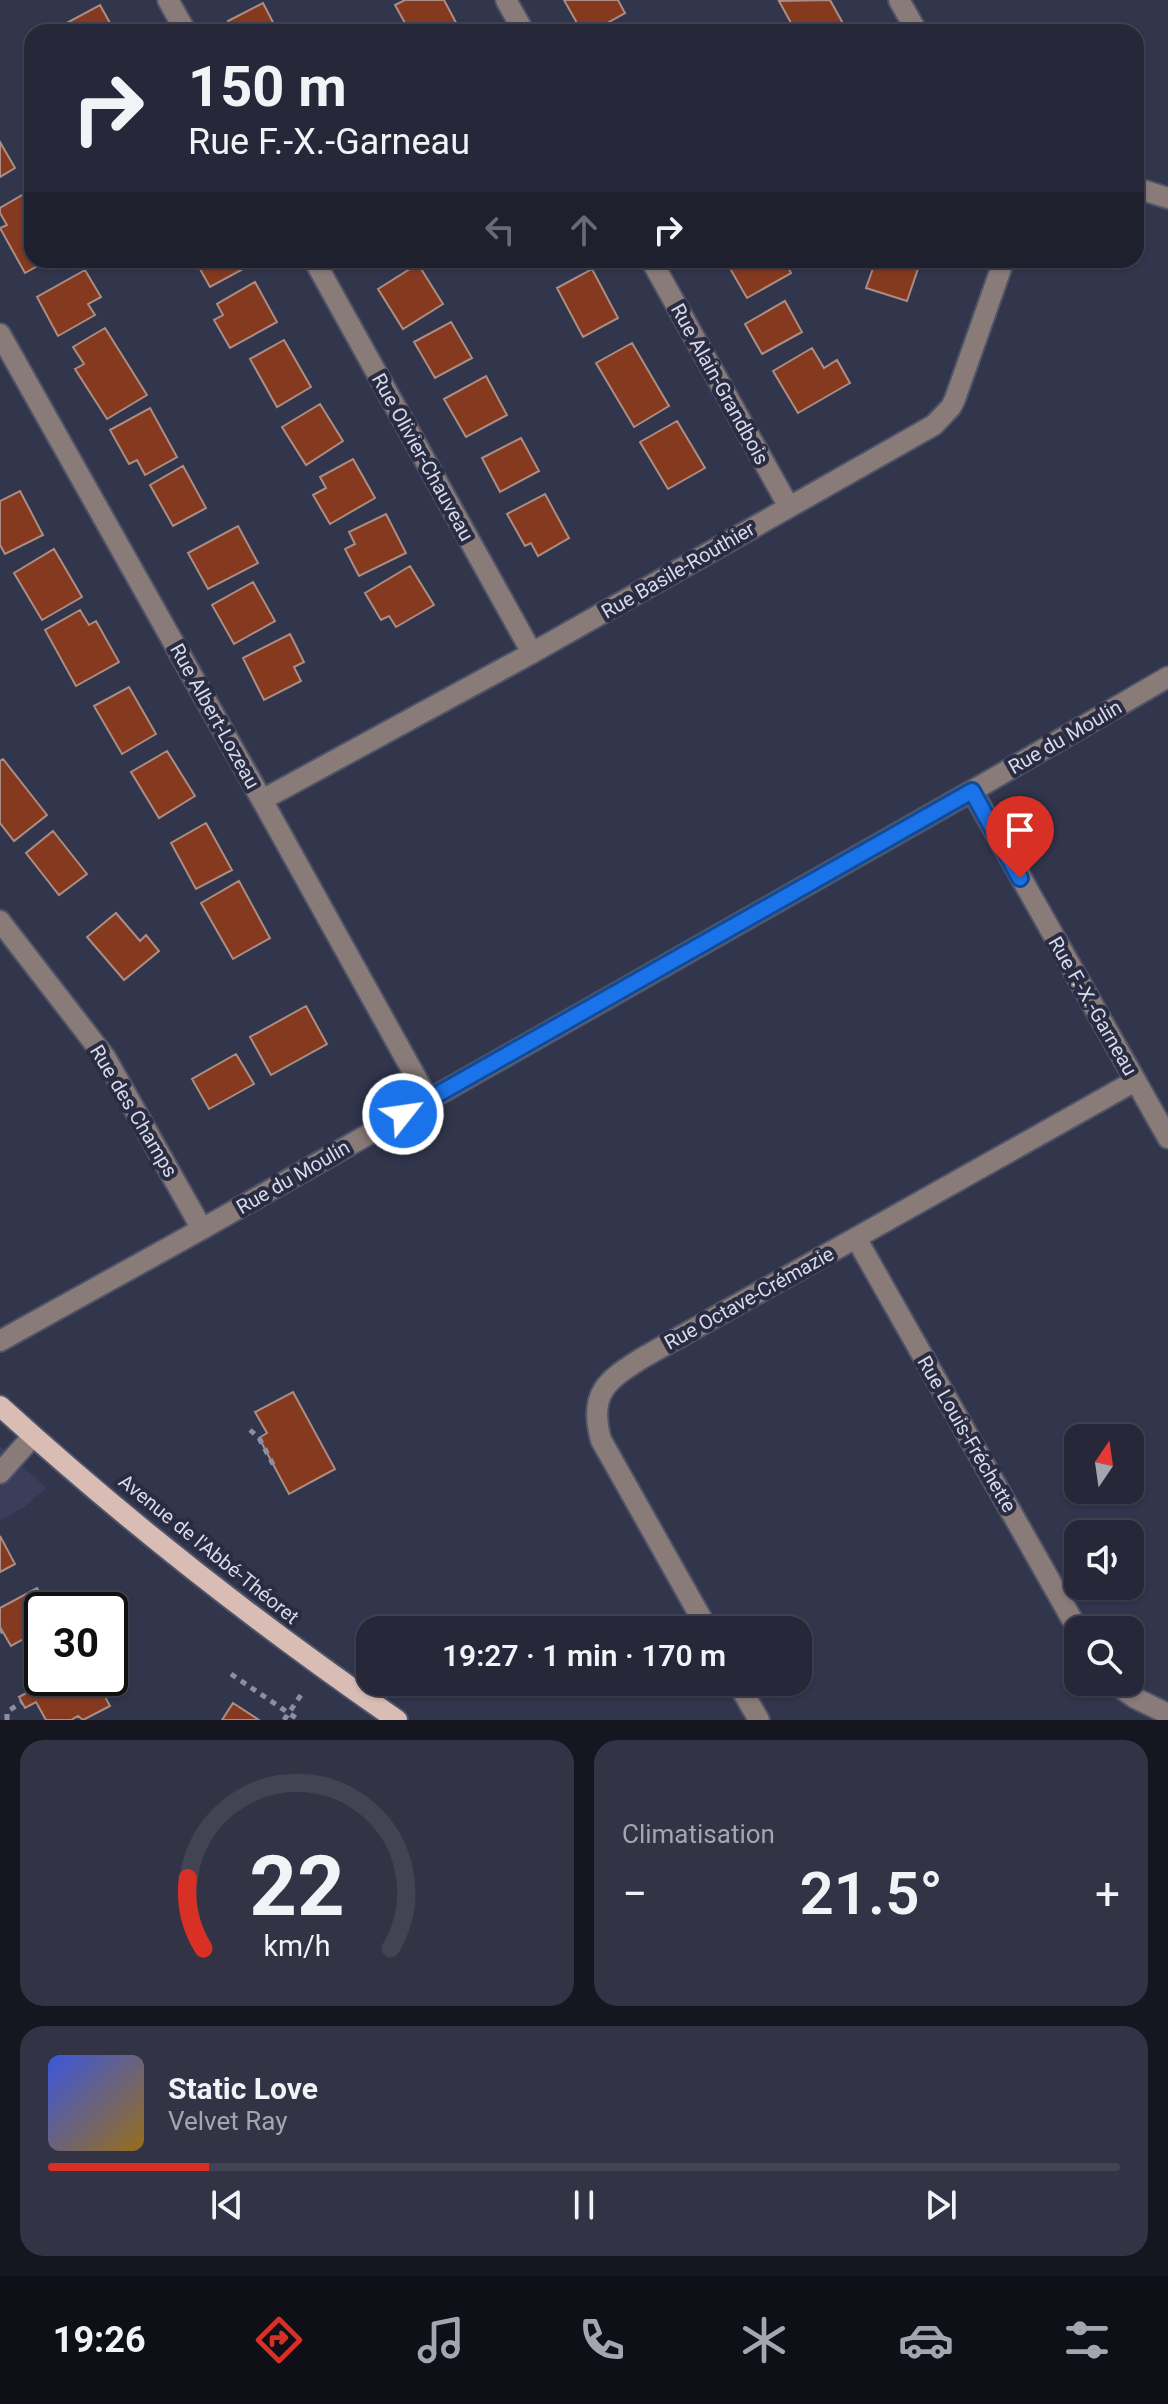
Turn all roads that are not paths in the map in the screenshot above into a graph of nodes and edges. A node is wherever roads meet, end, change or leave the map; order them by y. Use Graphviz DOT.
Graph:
graph roads {
  1 [pos="168,0"];
  2 [pos="506,0"];
  3 [pos="899,0"];
  4 [pos="182,24"];
  5 [pos="520,24"];
  6 [pos="912,24"];
  7 [pos="1144,190"];
  8 [pos="1168,198"];
  9 [pos="318,268"];
  10 [pos="655,268"];
  11 [pos="1001,268"];
  12 [pos="0,334"];
  13 [pos="789,507"];
  14 [pos="532,653"];
  15 [pos="1168,677"];
  16 [pos="972,791"];
  17 [pos="262,800"];
  18 [pos="0,921"];
  19 [pos="1135,1081"];
  20 [pos="428,1099"];
  21 [pos="1168,1138"];
  22 [pos="202,1229"];
  23 [pos="856,1238"];
  24 [pos="0,1341"];
  25 [pos="0,1406"];
  26 [pos="33,1436"];
  27 [pos="0,1473"];
  28 [pos="700,1616"];
  29 [pos="1070,1616"];
  30 [pos="745,1696"];
  31 [pos="1132,1696"];
  32 [pos="1168,1714"];
  33 [pos="397,1720"];
  34 [pos="759,1720"];
  1 -- 4 [label="street"];
  2 -- 5 [label="street"];
  3 -- 6 [label="street"];
  7 -- 8 [label="street"];
  9 -- 14 [label="street, Rue Olivier-Chauveau"];
  10 -- 13 [label="street, Rue Alain-Grandbois"];
  11 -- 13 [label="street, Rue Basile-Routhier"];
  12 -- 17 [label="street, Rue Albert-Lozeau"];
  13 -- 14 [label="street, Rue Basile-Routhier"];
  14 -- 17 [label="street, Rue Basile-Routhier"];
  15 -- 16 [label="street, Rue du Moulin"];
  16 -- 19 [label="street, Rue F.-X.-Garneau"];
  16 -- 20 [label="street, Rue du Moulin"];
  17 -- 20 [label="street, Rue Albert-Lozeau"];
  18 -- 22 [label="street, Rue des Champs"];
  19 -- 21 [label="street, Rue F.-X.-Garneau"];
  19 -- 23 [label="street, Rue Octave-Crémazie"];
  20 -- 22 [label="street, Rue du Moulin"];
  22 -- 24 [label="street, Rue du Moulin"];
  23 -- 28 [label="street, Rue Octave-Crémazie"];
  23 -- 29 [label="street, Rue Louis-Fréchette"];
  25 -- 26 [label="main road, Avenue de l'Abbé-Théoret"];
  26 -- 27 [label="street"];
  26 -- 33 [label="main road, Avenue de l'Abbé-Théoret"];
  30 -- 34 [label="street"];
  31 -- 32 [label="street"];
}
